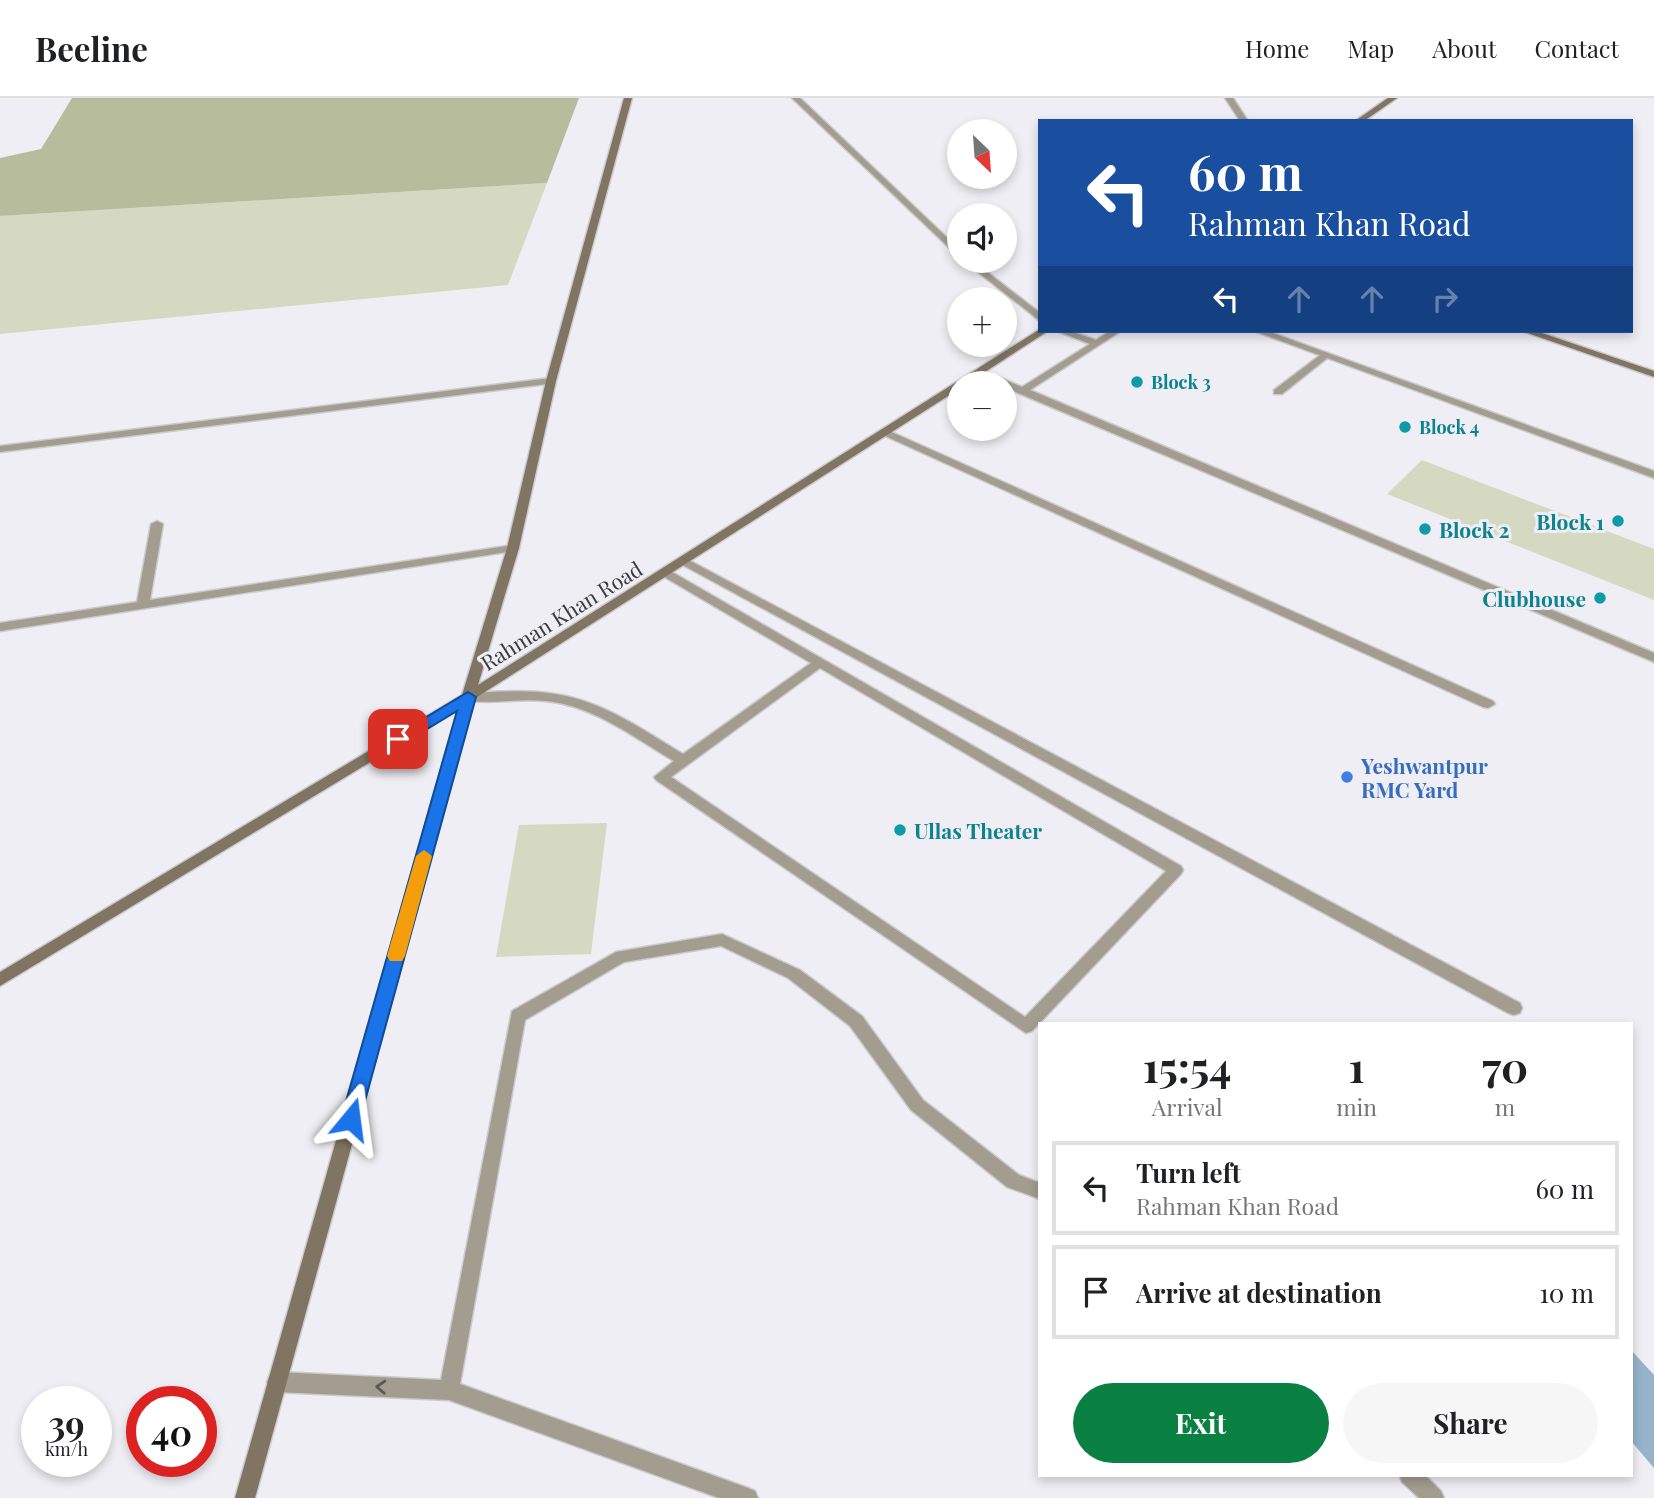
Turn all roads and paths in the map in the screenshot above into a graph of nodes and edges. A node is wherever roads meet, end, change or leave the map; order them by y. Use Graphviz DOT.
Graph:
graph roads {
  1 [pos="628,98"];
  2 [pos="796,98"];
  3 [pos="1229,98"];
  4 [pos="1392,98"];
  5 [pos="1243,119"];
  6 [pos="1362,119"];
  7 [pos="947,243"];
  8 [pos="983,273"];
  9 [pos="1038,316"];
  10 [pos="1040,333"];
  11 [pos="1068,333"];
  12 [pos="1112,333"];
  13 [pos="1265,333"];
  14 [pos="1533,333"];
  15 [pos="1097,343"];
  16 [pos="1326,355"];
  17 [pos="981,371"];
  18 [pos="1654,374"];
  19 [pos="551,381"];
  20 [pos="1017,389"];
  21 [pos="1022,391"];
  22 [pos="1278,392"];
  23 [pos="947,393"];
  24 [pos="887,433"];
  25 [pos="0,449"];
  26 [pos="1654,475"];
  27 [pos="158,523"];
  28 [pos="513,548"];
  29 [pos="683,561"];
  30 [pos="665,572"];
  31 [pos="143,605"];
  32 [pos="0,627"];
  33 [pos="1654,658"];
  34 [pos="820,662"];
  35 [pos="468,697"];
  36 [pos="1488,704"];
  37 [pos="684,761"];
  38 [pos="0,980"];
  39 [pos="1514,1008"];
  40 [pos="1038,1190"];
  41 [pos="277,1382"];
  42 [pos="449,1390"];
  43 [pos="1411,1477"];
  44 [pos="245,1498"];
  45 [pos="748,1498"];
  46 [pos="1434,1498"];
  1 -- 19 [label="street"];
  2 -- 7 [label="street"];
  3 -- 5 [label="street"];
  4 -- 6 [label="street"];
  8 -- 9 [label="street"];
  10 -- 17 [label="street, Rahman Khan Road"];
  11 -- 15 [label="street"];
  12 -- 15 [label="street"];
  13 -- 16 [label="street"];
  14 -- 18 [label="street"];
  15 -- 21 [label="street"];
  16 -- 22 [label="street"];
  16 -- 26 [label="street"];
  19 -- 25 [label="street"];
  19 -- 28 [label="street"];
  20 -- 21 [label="street"];
  21 -- 33 [label="street"];
  23 -- 24 [label="street, Rahman Khan Road"];
  24 -- 29 [label="street, Rahman Khan Road"];
  24 -- 36 [label="street"];
  27 -- 31 [label="street"];
  28 -- 31 [label="street"];
  28 -- 35 [label="street"];
  29 -- 30 [label="street, Rahman Khan Road"];
  29 -- 39 [label="street"];
  30 -- 34 [label="street"];
  30 -- 35 [label="street, Rahman Khan Road"];
  31 -- 32 [label="street"];
  34 -- 37 [label="street"];
  34 -- 37 [label="street"];
  35 -- 37 [label="street"];
  35 -- 38 [label="street, Rahman Khan Road"];
  35 -- 41 [label="street"];
  40 -- 42 [label="street"];
  42 -- 41 [label="street, one-way"];
  41 -- 44 [label="street"];
  42 -- 45 [label="street"];
  43 -- 46 [label="street"];
}
